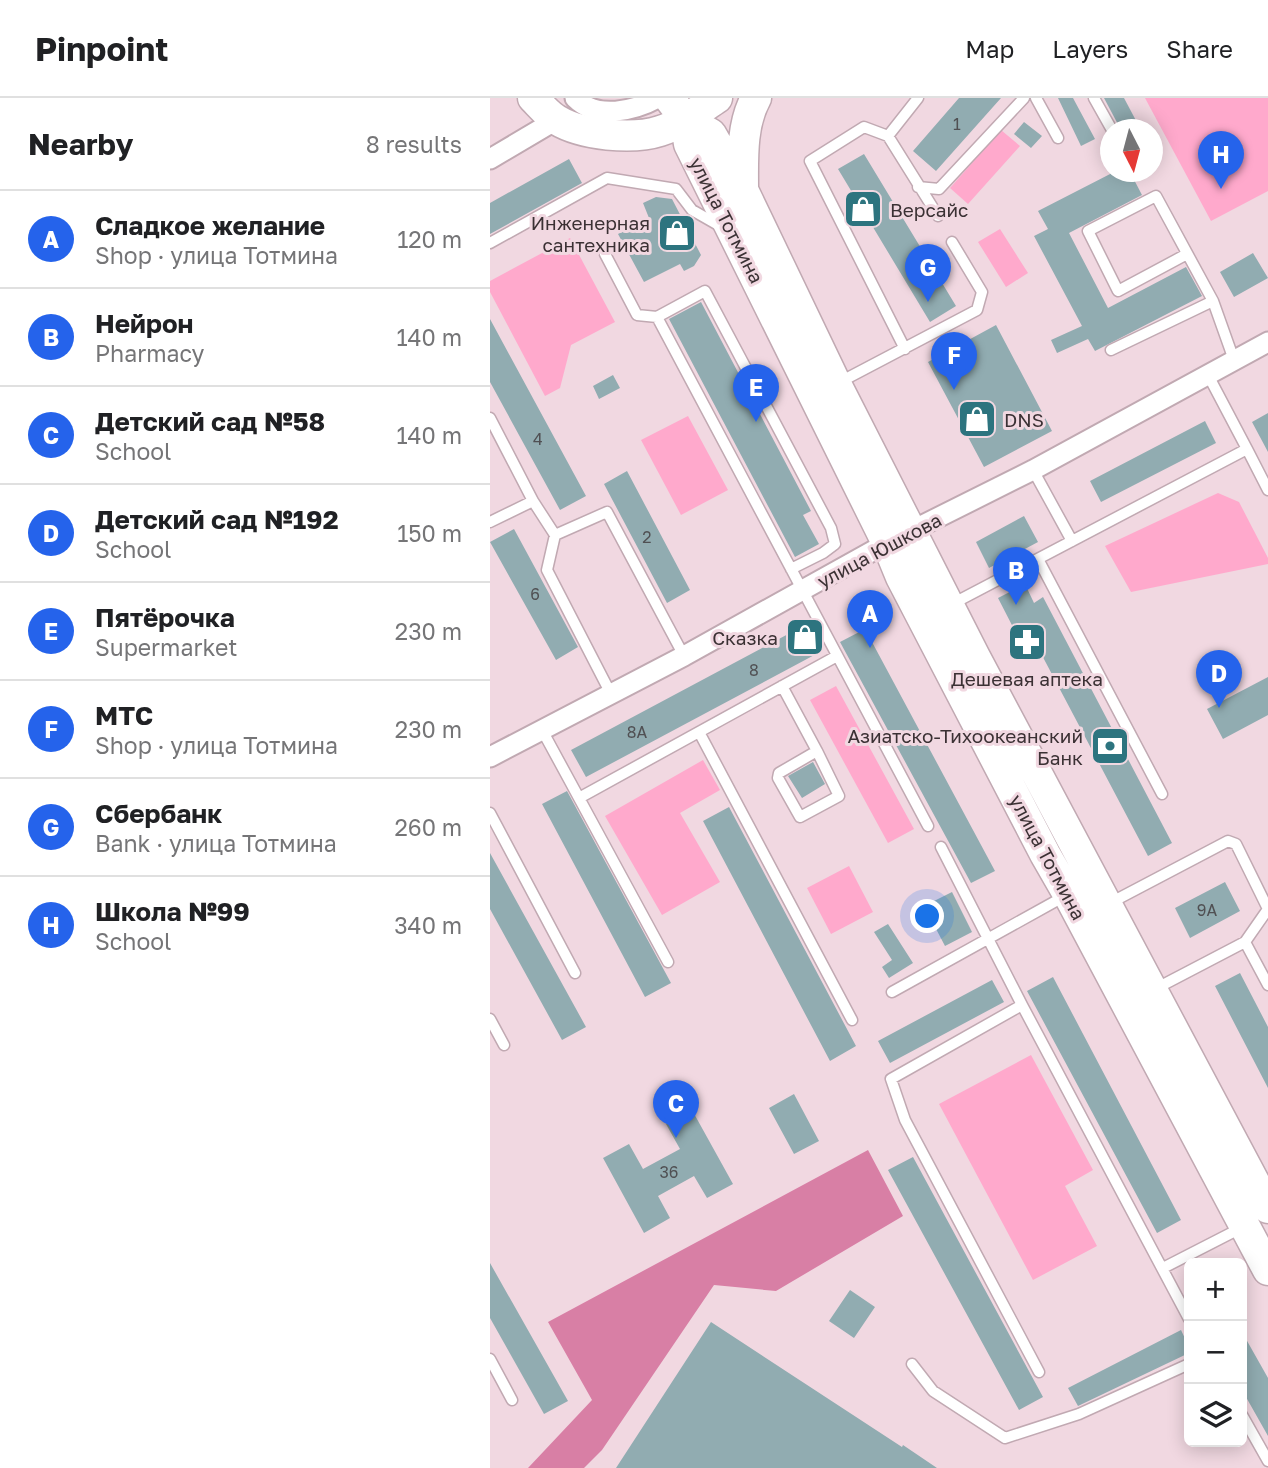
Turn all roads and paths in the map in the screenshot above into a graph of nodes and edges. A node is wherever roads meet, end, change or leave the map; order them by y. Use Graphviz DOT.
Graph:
graph roads {
  1 [pos="533,98"];
  2 [pos="658,98"];
  3 [pos="717,98"];
  4 [pos="756,98"];
  5 [pos="918,98"];
  6 [pos="1024,98"];
  7 [pos="1036,98"];
  8 [pos="1094,98"];
  9 [pos="566,109"];
  10 [pos="677,109"];
  11 [pos="1106,119"];
  12 [pos="888,136"];
  13 [pos="1058,138"];
  14 [pos="490,159"];
  15 [pos="918,187"];
  16 [pos="743,190"];
  17 [pos="938,216"];
  18 [pos="734,234"];
  19 [pos="952,242"];
  20 [pos="490,243"];
  21 [pos="605,254"];
  22 [pos="1187,254"];
  23 [pos="1213,301"];
  24 [pos="657,317"];
  25 [pos="1268,342"];
  26 [pos="905,349"];
  27 [pos="1111,350"];
  28 [pos="1234,360"];
  29 [pos="1208,375"];
  30 [pos="836,384"];
  31 [pos="490,418"];
  32 [pos="1247,449"];
  33 [pos="1033,470"];
  34 [pos="1268,490"];
  35 [pos="533,500"];
  36 [pos="490,522"];
  37 [pos="555,535"];
  38 [pos="899,538"];
  39 [pos="1072,541"];
  40 [pos="1038,559"];
  41 [pos="791,569"];
  42 [pos="802,591"];
  43 [pos="949,606"];
  44 [pos="684,656"];
  45 [pos="837,656"];
  46 [pos="782,685"];
  47 [pos="611,694"];
  48 [pos="542,730"];
  49 [pos="699,732"];
  50 [pos="817,751"];
  51 [pos="490,757"];
  52 [pos="1162,794"];
  53 [pos="579,798"];
  54 [pos="490,813"];
  55 [pos="928,826"];
  56 [pos="941,848"];
  57 [pos="1068,894"];
  58 [pos="1107,905"];
  59 [pos="1268,909"];
  60 [pos="989,937"];
  61 [pos="1245,942"];
  62 [pos="668,962"];
  63 [pos="575,973"];
  64 [pos="1268,985"];
  65 [pos="1152,990"];
  66 [pos="892,992"];
  67 [pos="1022,1005"];
  68 [pos="490,1019"];
  69 [pos="852,1020"];
  70 [pos="504,1045"];
  71 [pos="1257,1217"];
  72 [pos="1163,1268"];
  73 [pos="1268,1270"];
  74 [pos="1184,1308"];
  75 [pos="490,1359"];
  76 [pos="912,1364"];
  77 [pos="1184,1366"];
  78 [pos="1039,1373"];
  79 [pos="512,1400"];
  80 [pos="1247,1424"];
  81 [pos="1268,1461"];
  1 -- 9 [label="main road"];
  2 -- 9 [label="street"];
  3 -- 10 [label="main road"];
  4 -- 16 [label="main road"];
  5 -- 12 [label="lane"];
  6 -- 15 [label="lane"];
  7 -- 13 [label="lane"];
  8 -- 11 [label="lane"];
  9 -- 10 [label="main road"];
  9 -- 14 [label="street"];
  10 -- 16 [label="main road, улица Тотмина"];
  10 -- 18 [label="main road, улица Тотмина"];
  12 -- 15 [label="lane"];
  12 -- 26 [label="lane"];
  15 -- 17 [label="lane"];
  16 -- 30 [label="main road, улица Тотмина"];
  18 -- 20 [label="lane"];
  18 -- 38 [label="main road, улица Тотмина"];
  19 -- 26 [label="lane"];
  21 -- 24 [label="lane"];
  22 -- 22 [label="lane"];
  22 -- 23 [label="lane"];
  23 -- 27 [label="lane"];
  23 -- 28 [label="lane"];
  24 -- 41 [label="lane"];
  24 -- 41 [label="lane"];
  25 -- 28 [label="street, улица Юшкова"];
  26 -- 30 [label="lane"];
  28 -- 29 [label="street, улица Юшкова"];
  29 -- 32 [label="lane"];
  29 -- 33 [label="street, улица Юшкова"];
  30 -- 38 [label="main road, улица Тотмина"];
  31 -- 35 [label="lane"];
  32 -- 34 [label="lane"];
  32 -- 39 [label="lane"];
  33 -- 38 [label="street, улица Юшкова"];
  33 -- 39 [label="lane"];
  35 -- 36 [label="lane"];
  35 -- 37 [label="lane"];
  37 -- 44 [label="lane"];
  37 -- 47 [label="lane"];
  38 -- 42 [label="street, улица Юшкова"];
  38 -- 43 [label="main road, улица Тотмина"];
  38 -- 57 [label="main road, улица Тотмина"];
  39 -- 40 [label="lane"];
  40 -- 43 [label="lane"];
  40 -- 52 [label="lane"];
  41 -- 42 [label="lane"];
  42 -- 44 [label="street, улица Юшкова"];
  42 -- 45 [label="lane"];
  43 -- 58 [label="main road, улица Тотмина"];
  44 -- 47 [label="street, улица Юшкова"];
  45 -- 46 [label="lane"];
  45 -- 55 [label="lane"];
  46 -- 49 [label="lane"];
  46 -- 50 [label="lane"];
  47 -- 48 [label="street, улица Юшкова"];
  48 -- 51 [label="street, улица Юшкова"];
  48 -- 53 [label="lane"];
  49 -- 53 [label="lane"];
  49 -- 69 [label="lane"];
  50 -- 50 [label="lane"];
  53 -- 62 [label="lane"];
  54 -- 63 [label="lane"];
  56 -- 60 [label="lane"];
  57 -- 60 [label="lane"];
  57 -- 71 [label="main road, улица Тотмина"];
  58 -- 59 [label="lane"];
  58 -- 65 [label="main road, улица Тотмина"];
  59 -- 61 [label="lane"];
  60 -- 66 [label="lane"];
  60 -- 67 [label="lane"];
  61 -- 64 [label="lane"];
  61 -- 65 [label="lane"];
  65 -- 71 [label="main road, улица Тотмина"];
  67 -- 72 [label="lane"];
  67 -- 78 [label="lane"];
  68 -- 70 [label="lane"];
  71 -- 72 [label="lane"];
  71 -- 73 [label="main road, улица Тотмина"];
  72 -- 74 [label="lane"];
  75 -- 79 [label="lane"];
  76 -- 77 [label="lane"];
  80 -- 81 [label="lane"];
}
